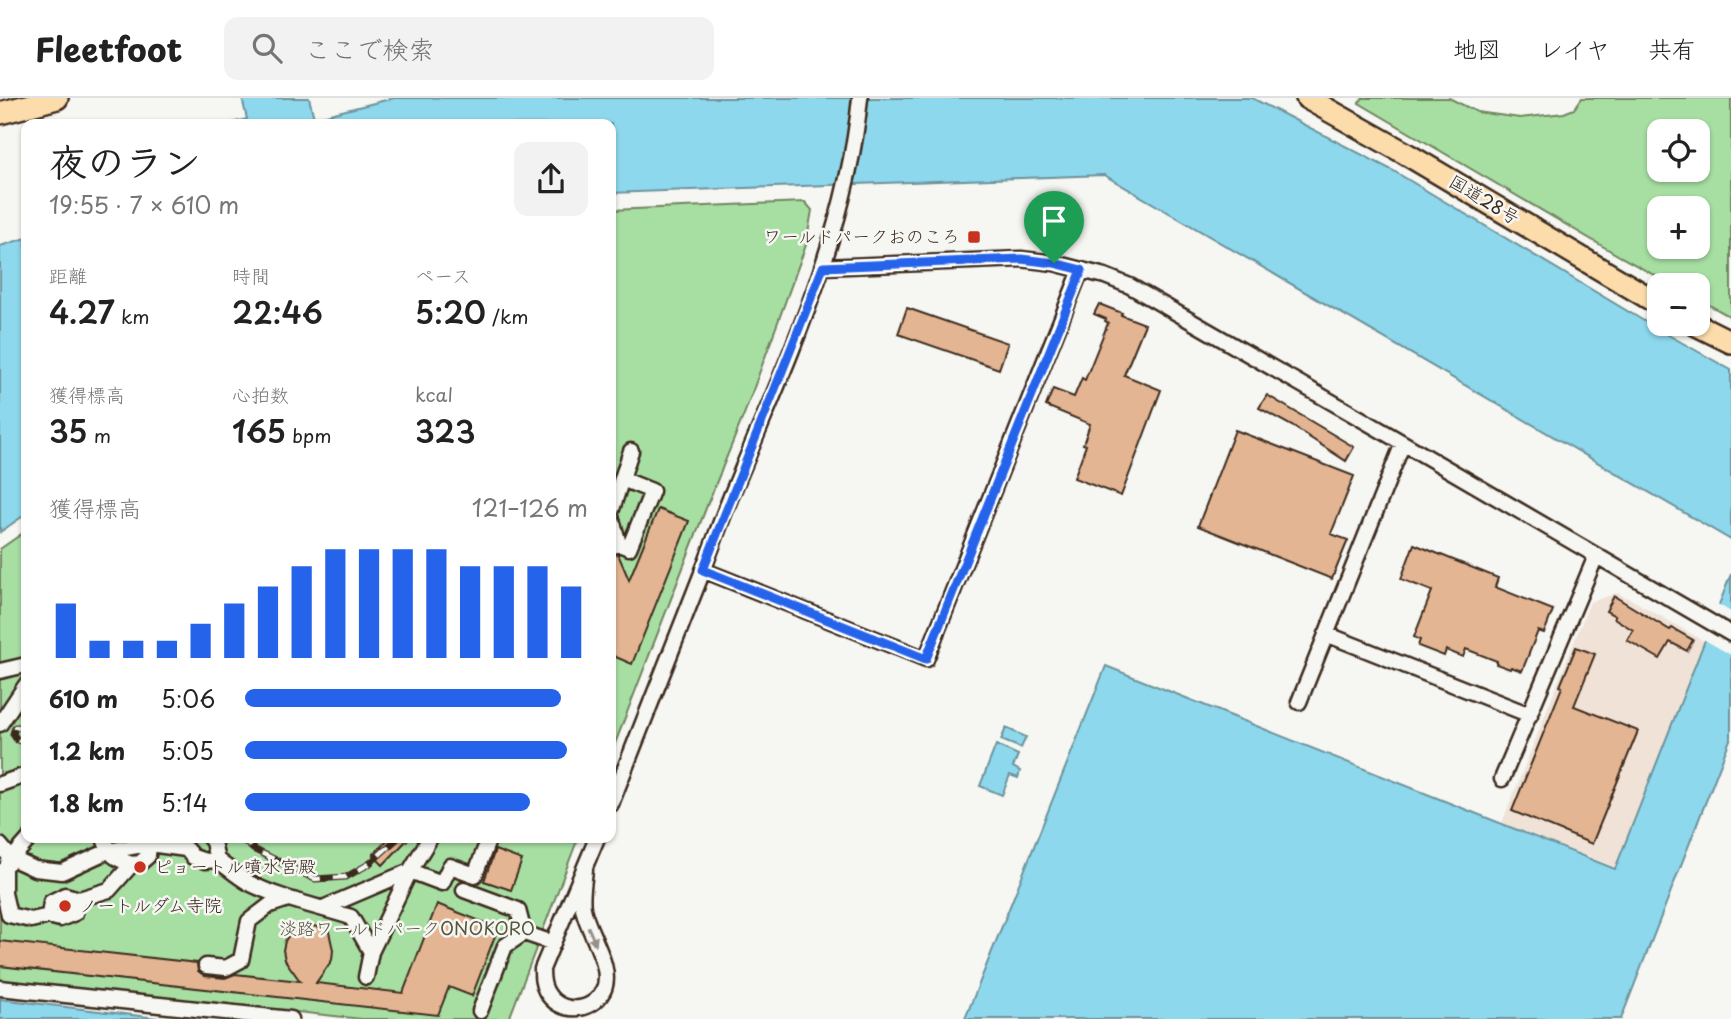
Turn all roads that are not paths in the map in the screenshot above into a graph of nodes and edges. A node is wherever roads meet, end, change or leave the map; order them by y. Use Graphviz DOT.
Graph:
graph roads {
  1 [pos="57,98"];
  2 [pos="860,98"];
  3 [pos="1307,98"];
  4 [pos="0,113"];
  5 [pos="823,267"];
  6 [pos="1082,270"];
  7 [pos="1647,297"];
  8 [pos="1710,332"];
  9 [pos="1731,342"];
  10 [pos="1404,443"];
  11 [pos="631,451"];
  12 [pos="622,479"];
  13 [pos="616,498"];
  14 [pos="616,545"];
  15 [pos="1596,556"];
  16 [pos="703,570"];
  17 [pos="1326,634"];
  18 [pos="1731,634"];
  19 [pos="21,666"];
  20 [pos="0,671"];
  21 [pos="21,692"];
  22 [pos="1299,702"];
  23 [pos="1530,715"];
  24 [pos="0,724"];
  25 [pos="21,777"];
  26 [pos="1502,779"];
  27 [pos="0,784"];
  28 [pos="616,791"];
  29 [pos="26,843"];
  30 [pos="213,843"];
  31 [pos="427,843"];
  32 [pos="487,843"];
  33 [pos="595,843"];
  34 [pos="149,844"];
  35 [pos="189,844"];
  36 [pos="0,845"];
  37 [pos="106,845"];
  38 [pos="217,860"];
  39 [pos="132,864"];
  40 [pos="5,867"];
  41 [pos="585,869"];
  42 [pos="410,871"];
  43 [pos="62,872"];
  44 [pos="464,890"];
  45 [pos="72,897"];
  46 [pos="288,900"];
  47 [pos="323,908"];
  48 [pos="49,916"];
  49 [pos="524,933"];
  50 [pos="553,943"];
  51 [pos="371,952"];
  52 [pos="206,966"];
  53 [pos="366,977"];
  54 [pos="0,988"];
  55 [pos="480,1011"];
  56 [pos="291,1019"];
  1 -- 4 [label="highway"];
  2 -- 5 [label="street"];
  3 -- 7 [label="highway, 国道28号"];
  5 -- 6 [label="street"];
  5 -- 16 [label="street"];
  6 -- 10 [label="street"];
  6 -- 16 [label="street"];
  8 -- 9 [label="highway"];
  10 -- 15 [label="street"];
  10 -- 17 [label="street"];
  11 -- 12 [label="street"];
  12 -- 13 [label="street"];
  12 -- 14 [label="street"];
  15 -- 18 [label="street"];
  15 -- 23 [label="street"];
  16 -- 28 [label="street"];
  17 -- 22 [label="street"];
  17 -- 23 [label="street"];
  19 -- 20 [label="street"];
  21 -- 24 [label="street"];
  23 -- 26 [label="street"];
  25 -- 27 [label="street"];
  29 -- 40 [label="street"];
  30 -- 38 [label="street"];
  31 -- 42 [label="street"];
  32 -- 42 [label="street"];
  33 -- 41 [label="street"];
  34 -- 35 [label="street"];
  34 -- 37 [label="street"];
  34 -- 39 [label="street"];
  35 -- 38 [label="street"];
  36 -- 40 [label="street"];
  37 -- 39 [label="street"];
  37 -- 43 [label="street"];
  38 -- 46 [label="street"];
  39 -- 45 [label="street"];
  40 -- 43 [label="street"];
  40 -- 48 [label="street"];
  41 -- 50 [label="street"];
  41 -- 50 [label="street, one-way"];
  42 -- 47 [label="street"];
  42 -- 51 [label="street"];
  43 -- 45 [label="street"];
  44 -- 49 [label="street"];
  45 -- 48 [label="street"];
  45 -- 48 [label="street"];
  46 -- 47 [label="street"];
  46 -- 52 [label="street"];
  47 -- 51 [label="street"];
  49 -- 50 [label="street"];
  49 -- 55 [label="street"];
  51 -- 53 [label="street"];
  54 -- 56 [label="street"];
}
